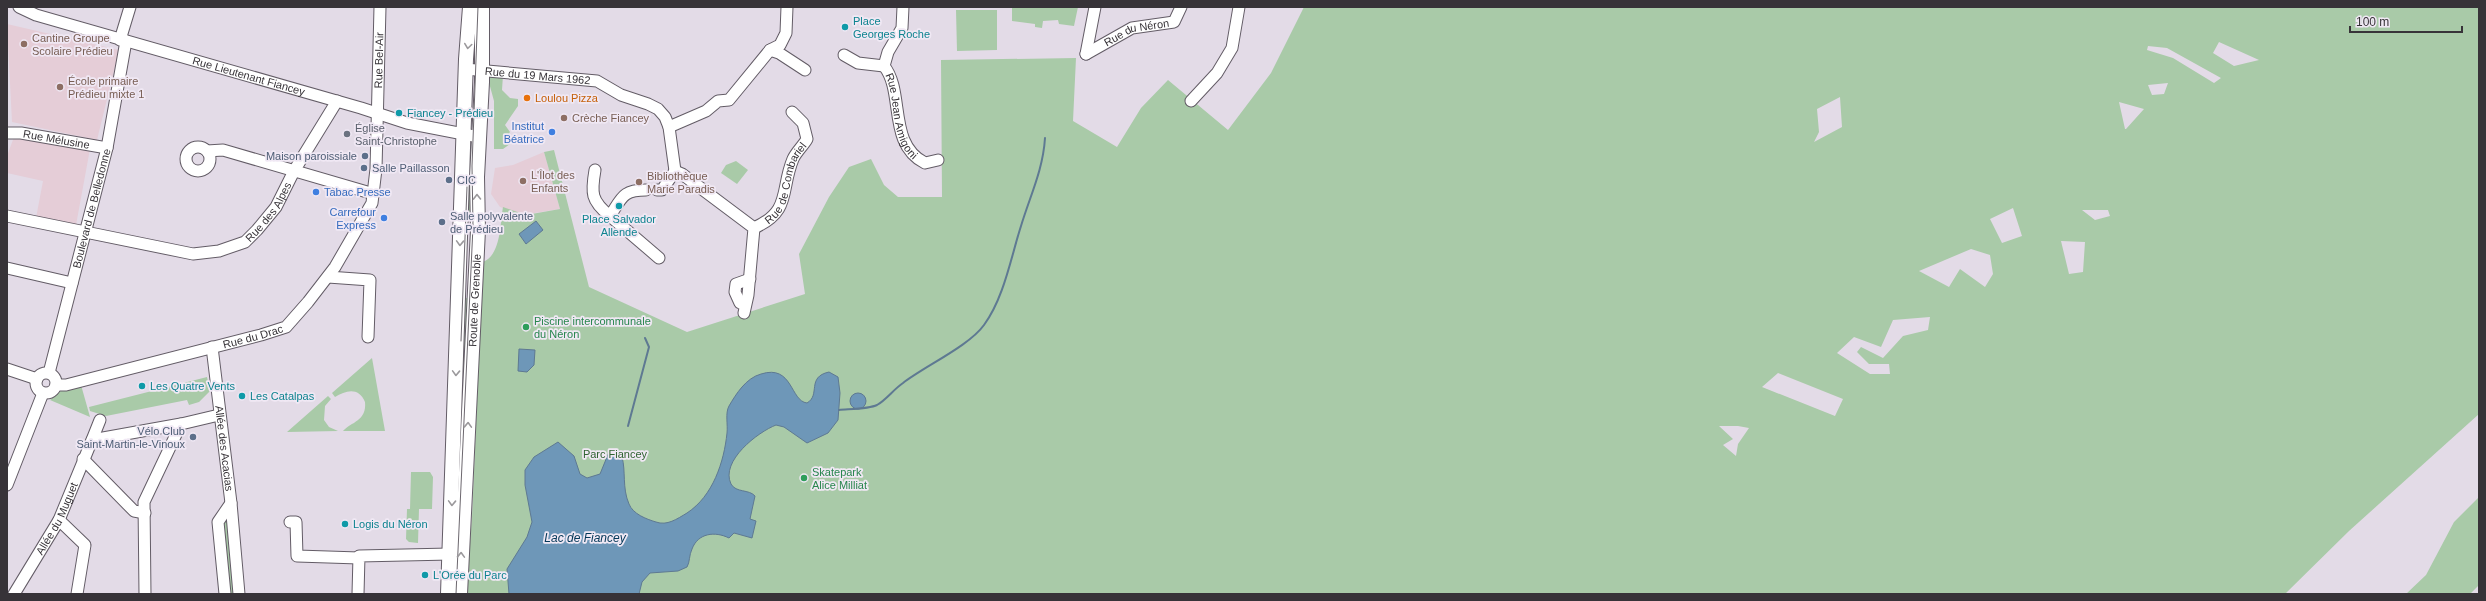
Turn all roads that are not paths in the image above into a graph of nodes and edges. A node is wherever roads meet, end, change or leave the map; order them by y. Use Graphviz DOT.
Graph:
graph roads {
  1 [pos="19,7"];
  2 [pos="130,7"];
  3 [pos="380,7"];
  4 [pos="470,7"];
  5 [pos="482,7"];
  6 [pos="787,7"];
  7 [pos="903,7"];
  8 [pos="1095,7"];
  9 [pos="1181,7"];
  10 [pos="1239,7"];
  11 [pos="123,40"];
  12 [pos="772,49"];
  13 [pos="844,55"];
  14 [pos="884,66"];
  15 [pos="466,69"];
  16 [pos="482,70"];
  17 [pos="804,70"];
  18 [pos="336,101"];
  19 [pos="1191,101"];
  20 [pos="792,112"];
  21 [pos="378,114"];
  22 [pos="669,128"];
  23 [pos="7,133"];
  24 [pos="464,141"];
  25 [pos="479,142"];
  26 [pos="106,148"];
  27 [pos="207,151"];
  28 [pos="938,160"];
  29 [pos="595,170"];
  30 [pos="294,171"];
  31 [pos="675,171"];
  32 [pos="374,194"];
  33 [pos="7,216"];
  34 [pos="610,216"];
  35 [pos="754,228"];
  36 [pos="85,231"];
  37 [pos="659,258"];
  38 [pos="7,268"];
  39 [pos="328,277"];
  40 [pos="72,283"];
  41 [pos="744,309"];
  42 [pos="368,338"];
  43 [pos="212,347"];
  44 [pos="7,369"];
  45 [pos="48,373"];
  46 [pos="37,379"];
  47 [pos="56,385"];
  48 [pos="43,393"];
  49 [pos="219,415"];
  50 [pos="100,420"];
  51 [pos="181,424"];
  52 [pos="92,440"];
  53 [pos="83,459"];
  54 [pos="7,485"];
  55 [pos="231,503"];
  56 [pos="145,513"];
  57 [pos="59,520"];
  58 [pos="290,522"];
  59 [pos="450,554"];
  60 [pos="359,558"];
  61 [pos="14,594"];
  62 [pos="77,594"];
  63 [pos="145,594"];
  64 [pos="226,594"];
  65 [pos="239,594"];
  66 [pos="358,594"];
  67 [pos="448,594"];
  68 [pos="460,594"];
  1 -- 11 [label="street, Rue Lieutenant Fiancey"];
  2 -- 11 [label="street, Boulevard de Belledonne"];
  3 -- 21 [label="street, Rue Bel-Air"];
  4 -- 15 [label="main road, Route de Grenoble, one-way"];
  5 -- 16 [label="main road, Route de Grenoble"];
  6 -- 12 [label="street"];
  7 -- 14 [label="street, Rue Jean Amigoni"];
  8 -- 9 [label="street, Rue du Néron"];
  10 -- 19 [label="street"];
  11 -- 18 [label="street, Rue Lieutenant Fiancey"];
  11 -- 26 [label="street, Boulevard de Belledonne"];
  12 -- 17 [label="street"];
  12 -- 22 [label="street"];
  13 -- 14 [label="street"];
  14 -- 28 [label="street, Rue Jean Amigoni"];
  15 -- 16 [label="street, Rue du 19 Mars 1962"];
  15 -- 24 [label="main road, Route de Grenoble"];
  16 -- 22 [label="street, Rue du 19 Mars 1962"];
  16 -- 25 [label="main road, Route de Grenoble"];
  18 -- 21 [label="street, Rue Lieutenant Fiancey"];
  18 -- 30 [label="street, Rue des Alpes"];
  20 -- 35 [label="street, Rue de Combariel"];
  21 -- 24 [label="street, Rue Lieutenant Fiancey"];
  21 -- 32 [label="street, Rue du Drac"];
  22 -- 31 [label="street, Rue du 19 Mars 1962"];
  23 -- 26 [label="street, Rue Mélusine"];
  24 -- 25 [label="street, Rue Lieutenant Fiancey"];
  24 -- 59 [label="main road, Route de Grenoble, one-way"];
  68 -- 25 [label="main road, Route de Grenoble, one-way"];
  26 -- 36 [label="street, Boulevard de Belledonne"];
  27 -- 30 [label="street"];
  29 -- 34 [label="street"];
  30 -- 32 [label="street"];
  30 -- 36 [label="street, Rue des Alpes"];
  31 -- 34 [label="street"];
  31 -- 35 [label="street"];
  32 -- 39 [label="street, Rue du Drac"];
  33 -- 36 [label="street, Rue des Alpes"];
  34 -- 37 [label="street"];
  35 -- 41 [label="street"];
  36 -- 40 [label="street, Boulevard de Belledonne"];
  38 -- 40 [label="street"];
  39 -- 42 [label="street"];
  39 -- 43 [label="street, Rue du Drac"];
  40 -- 45 [label="street, Boulevard de Belledonne"];
  43 -- 47 [label="street, Rue du Drac"];
  43 -- 49 [label="street, Allée des Acacias"];
  44 -- 46 [label="street"];
  45 -- 46 [label="street"];
  45 -- 47 [label="street"];
  46 -- 48 [label="street"];
  47 -- 48 [label="street"];
  48 -- 54 [label="street"];
  49 -- 51 [label="street"];
  49 -- 55 [label="street, Allée des Acacias"];
  50 -- 52 [label="street, Allée du Muguet"];
  51 -- 52 [label="street"];
  51 -- 56 [label="street"];
  52 -- 53 [label="street, Allée du Muguet"];
  53 -- 56 [label="street"];
  53 -- 57 [label="street, Allée du Muguet"];
  55 -- 64 [label="street, Allée des Acacias"];
  55 -- 65 [label="street, Allée des Acacias"];
  56 -- 63 [label="street"];
  57 -- 61 [label="street, Allée du Muguet"];
  57 -- 62 [label="street"];
  58 -- 60 [label="street"];
  59 -- 60 [label="street"];
  59 -- 67 [label="main road, Route de Grenoble"];
  60 -- 66 [label="street"];
}
